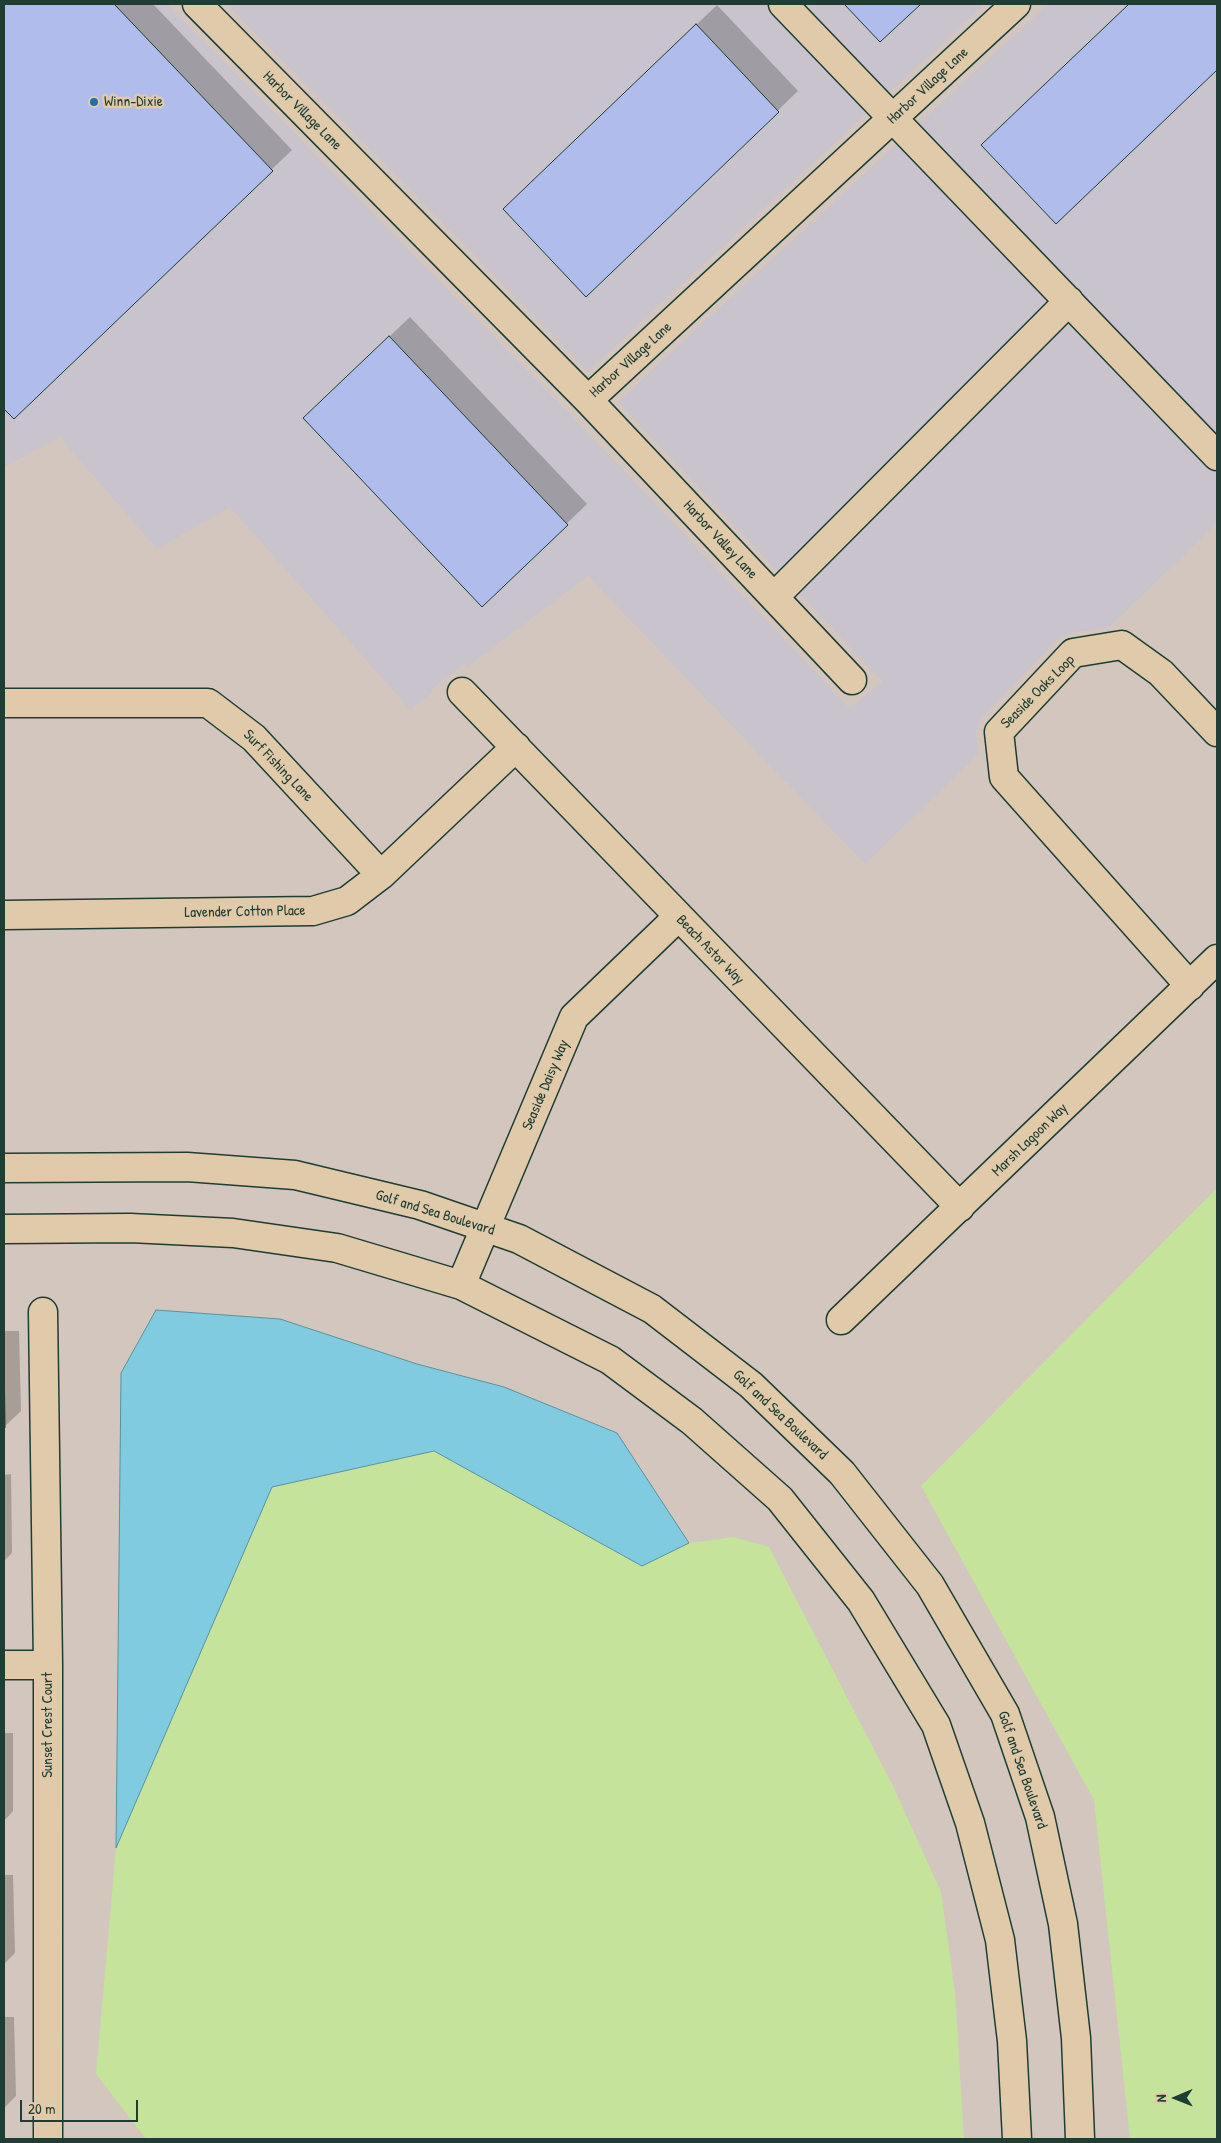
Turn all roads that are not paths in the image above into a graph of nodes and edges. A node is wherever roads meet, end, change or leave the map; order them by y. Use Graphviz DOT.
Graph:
graph roads {
  1 [pos="197,4"];
  2 [pos="783,4"];
  3 [pos="1016,4"];
  4 [pos="893,118"];
  5 [pos="1069,301"];
  6 [pos="588,400"];
  7 [pos="1217,456"];
  8 [pos="774,597"];
  9 [pos="852,680"];
  10 [pos="462,692"];
  11 [pos="4,703"];
  12 [pos="1217,732"];
  13 [pos="516,747"];
  14 [pos="381,875"];
  15 [pos="4,915"];
  16 [pos="678,917"];
  17 [pos="1217,959"];
  18 [pos="1190,986"];
  19 [pos="4,1168"];
  20 [pos="960,1207"];
  21 [pos="486,1227"];
  22 [pos="4,1229"];
  23 [pos="461,1286"];
  24 [pos="43,1312"];
  25 [pos="841,1320"];
  26 [pos="4,1665"];
  27 [pos="48,1665"];
  28 [pos="48,2139"];
  29 [pos="1017,2139"];
  30 [pos="1080,2139"];
  1 -- 6 [label="street, Harbor Village Lane"];
  2 -- 4 [label="street"];
  3 -- 4 [label="street, Harbor Village Lane"];
  4 -- 5 [label="street"];
  4 -- 6 [label="street, Harbor Village Lane"];
  5 -- 7 [label="street"];
  5 -- 8 [label="street"];
  6 -- 8 [label="street, Harbor Valley Lane"];
  8 -- 9 [label="street, Harbor Valley Lane"];
  10 -- 13 [label="street, Beach Astor Way"];
  11 -- 14 [label="street, Surf Fishing Lane"];
  12 -- 18 [label="street, Seaside Oaks Loop"];
  13 -- 14 [label="street, Lavender Cotton Place"];
  13 -- 16 [label="street, Beach Astor Way"];
  14 -- 15 [label="street, Lavender Cotton Place"];
  16 -- 20 [label="street, Beach Astor Way"];
  16 -- 21 [label="street, Seaside Daisy Way"];
  17 -- 18 [label="street, Marsh Lagoon Way"];
  18 -- 20 [label="street, Marsh Lagoon Way"];
  19 -- 21 [label="street, Golf and Sea Boulevard"];
  20 -- 25 [label="street, Marsh Lagoon Way"];
  21 -- 23 [label="street, Seaside Daisy Way"];
  21 -- 30 [label="street, Golf and Sea Boulevard"];
  22 -- 23 [label="street"];
  23 -- 29 [label="street"];
  24 -- 27 [label="street, Sunset Crest Court"];
  26 -- 27 [label="street"];
  27 -- 28 [label="street, Sunset Crest Court"];
}
